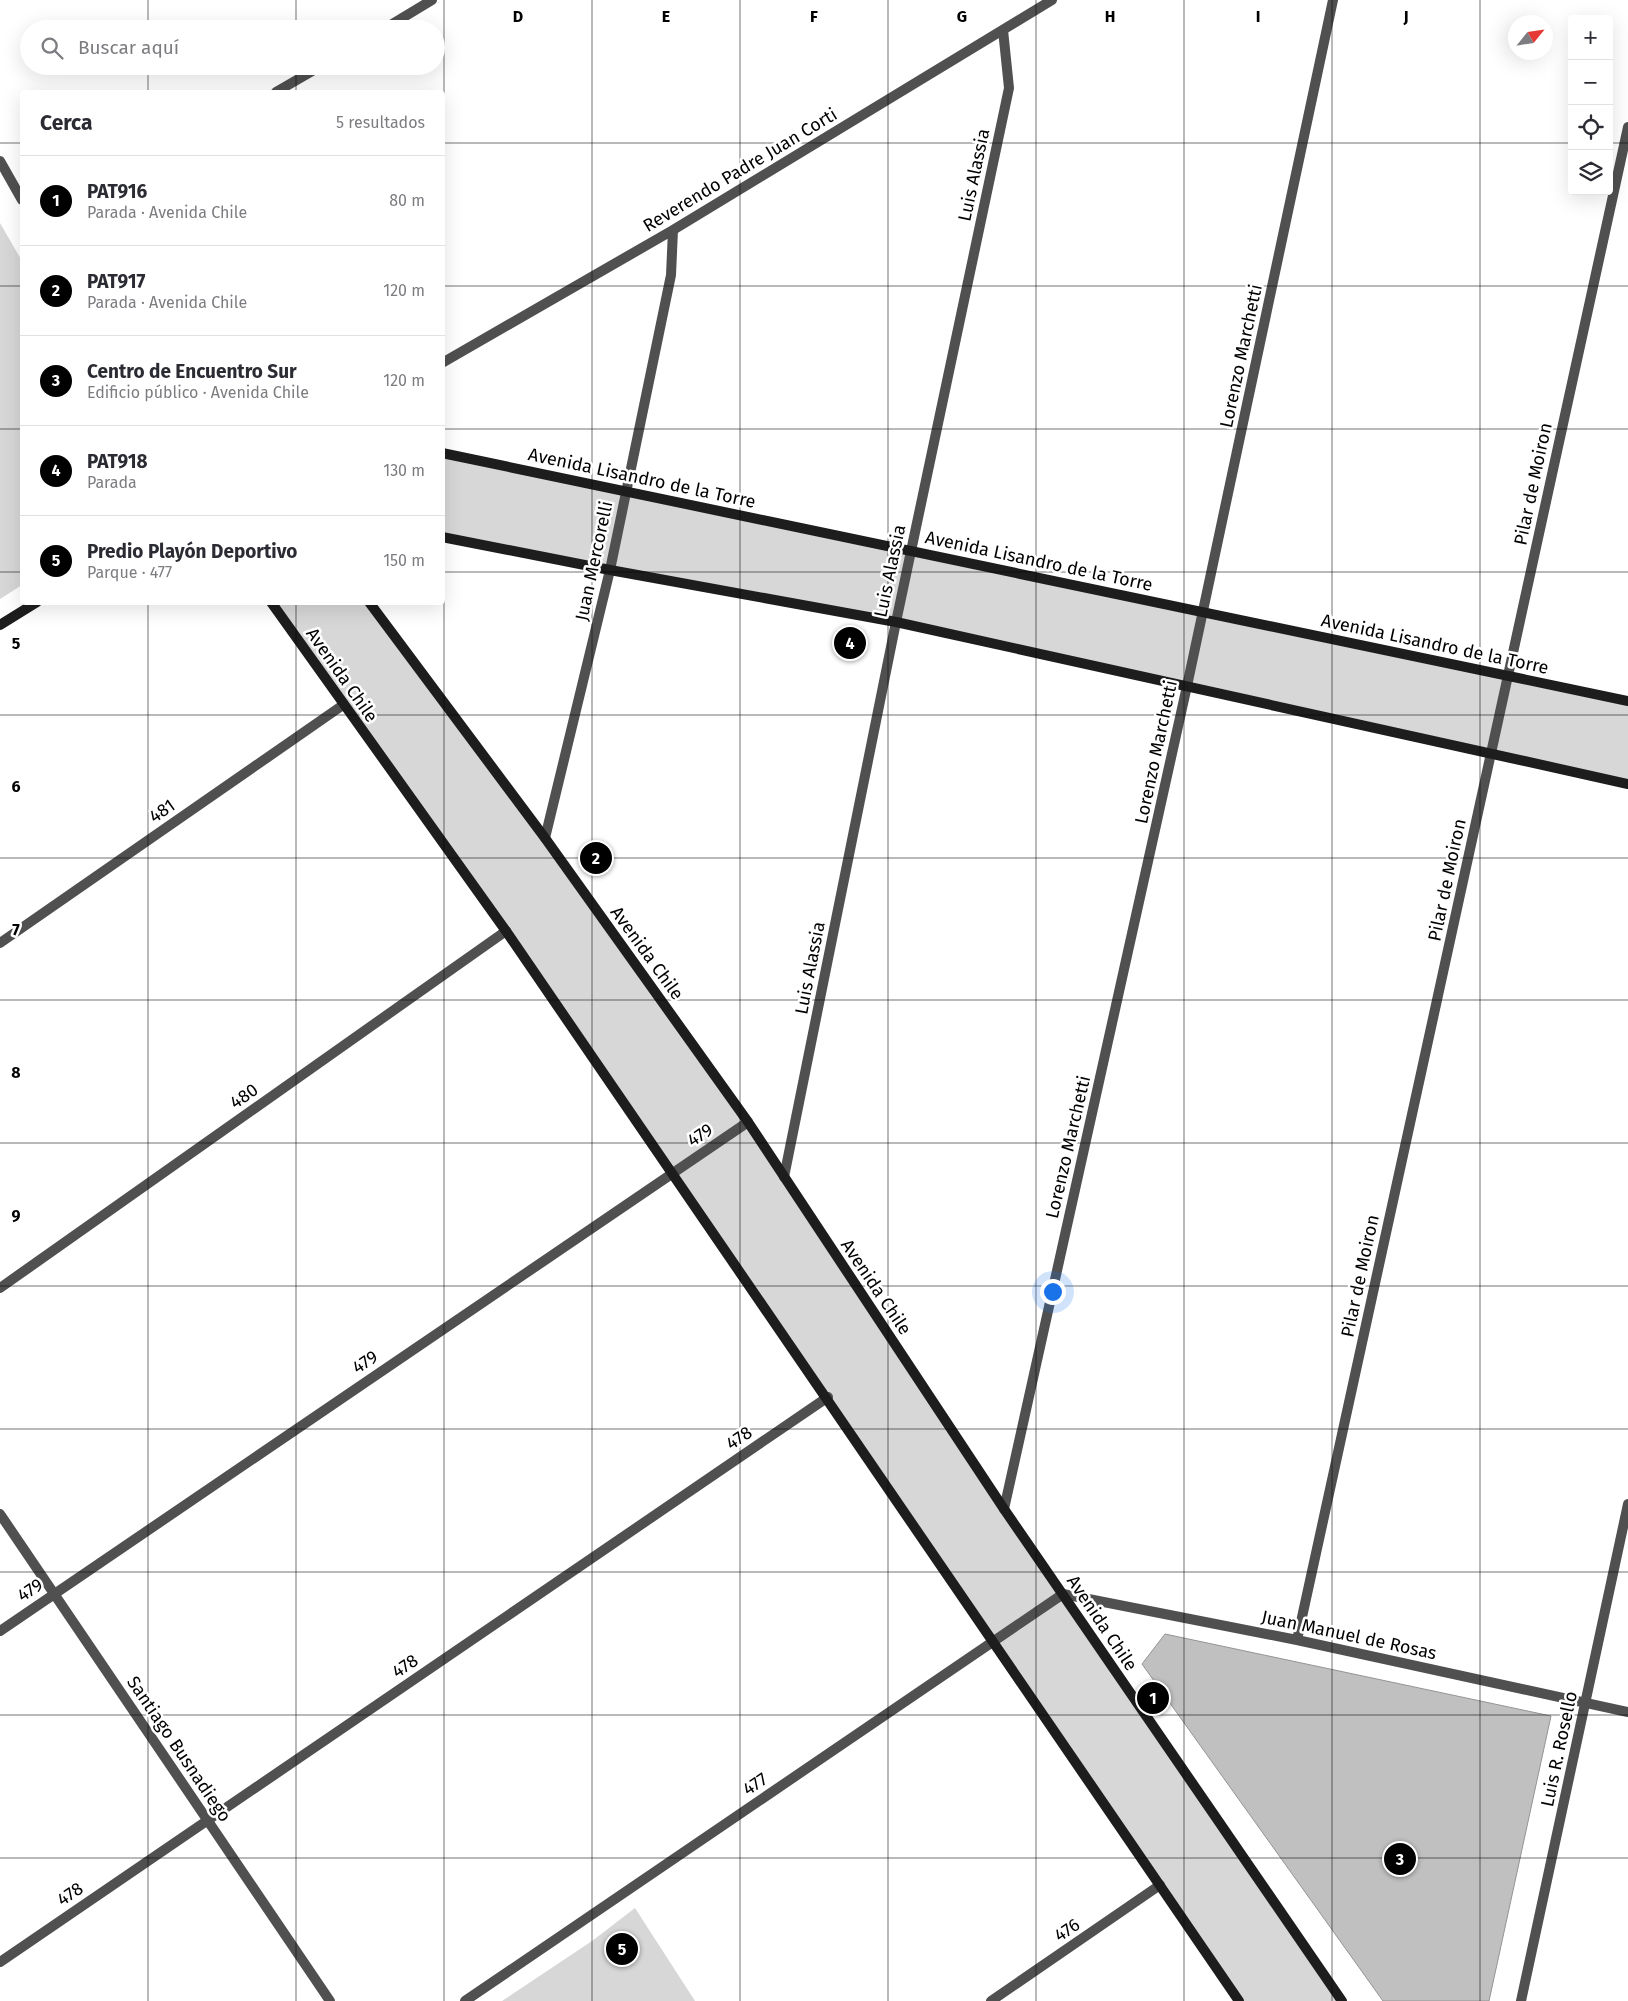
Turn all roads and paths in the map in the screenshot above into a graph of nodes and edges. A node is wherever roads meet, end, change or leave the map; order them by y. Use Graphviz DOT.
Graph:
graph roads {
  1 [pos="432,0"];
  2 [pos="1052,0"];
  3 [pos="1333,0"];
  4 [pos="399,20"];
  5 [pos="1003,30"];
  6 [pos="305,75"];
  7 [pos="279,90"];
  8 [pos="1628,127"];
  9 [pos="0,161"];
  10 [pos="20,196"];
  11 [pos="673,230"];
  12 [pos="445,361"];
  13 [pos="445,454"];
  14 [pos="626,491"];
  15 [pos="445,538"];
  16 [pos="911,550"];
  17 [pos="610,570"];
  18 [pos="32,605"];
  19 [pos="273,605"];
  20 [pos="371,605"];
  21 [pos="1203,612"];
  22 [pos="896,622"];
  23 [pos="0,625"];
  24 [pos="1508,676"];
  25 [pos="1187,686"];
  26 [pos="1628,701"];
  27 [pos="343,706"];
  28 [pos="1491,753"];
  29 [pos="1628,784"];
  30 [pos="545,838"];
  31 [pos="506,931"];
  32 [pos="0,943"];
  33 [pos="748,1122"];
  34 [pos="672,1172"];
  35 [pos="784,1177"];
  36 [pos="0,1288"];
  37 [pos="828,1398"];
  38 [pos="1628,1504"];
  39 [pos="1004,1509"];
  40 [pos="0,1514"];
  41 [pos="54,1594"];
  42 [pos="1063,1594"];
  43 [pos="0,1630"];
  44 [pos="1298,1640"];
  45 [pos="993,1641"];
  46 [pos="1585,1703"];
  47 [pos="1628,1712"];
  48 [pos="207,1820"];
  49 [pos="1160,1885"];
  50 [pos="0,1962"];
  51 [pos="330,2001"];
  52 [pos="465,2001"];
  53 [pos="991,2001"];
  54 [pos="1239,2001"];
  55 [pos="1342,2001"];
  56 [pos="1521,2001"];
  1 -- 4 [label="street"];
  2 -- 5 [label="street, Reverendo Padre Juan Corti"];
  3 -- 21 [label="street, Lorenzo Marchetti"];
  5 -- 11 [label="street, Reverendo Padre Juan Corti"];
  5 -- 16 [label="street, Luis Alassia"];
  6 -- 7 [label="street"];
  8 -- 24 [label="street, Pilar de Moiron"];
  9 -- 10 [label="street"];
  11 -- 12 [label="street, Reverendo Padre Juan Corti"];
  11 -- 14 [label="street, Juan Mercorelli"];
  13 -- 14 [label="main road, Avenida Lisandro de la Torre"];
  14 -- 16 [label="main road, Avenida Lisandro de la Torre"];
  14 -- 17 [label="street, Juan Mercorelli"];
  15 -- 17 [label="main road"];
  16 -- 21 [label="main road, Avenida Lisandro de la Torre"];
  16 -- 22 [label="street, Luis Alassia"];
  17 -- 22 [label="main road"];
  17 -- 30 [label="street, Juan Mercorelli"];
  18 -- 23 [label="main road"];
  19 -- 27 [label="main road, Avenida Chile"];
  20 -- 30 [label="main road, Avenida Chile"];
  21 -- 24 [label="main road, Avenida Lisandro de la Torre"];
  21 -- 25 [label="street, Lorenzo Marchetti"];
  22 -- 25 [label="main road"];
  22 -- 35 [label="street, Luis Alassia"];
  24 -- 26 [label="main road, Avenida Lisandro de la Torre"];
  24 -- 28 [label="street, Pilar de Moiron"];
  25 -- 28 [label="main road"];
  25 -- 39 [label="street, Lorenzo Marchetti"];
  27 -- 31 [label="main road, Avenida Chile"];
  27 -- 32 [label="street, 481"];
  28 -- 29 [label="main road"];
  28 -- 44 [label="street, Pilar de Moiron"];
  30 -- 33 [label="main road, Avenida Chile"];
  31 -- 34 [label="main road, Avenida Chile"];
  31 -- 36 [label="street, 480"];
  33 -- 34 [label="street, 479"];
  33 -- 35 [label="main road, Avenida Chile"];
  34 -- 37 [label="main road, Avenida Chile"];
  34 -- 41 [label="street, 479"];
  35 -- 39 [label="main road, Avenida Chile"];
  37 -- 45 [label="main road, Avenida Chile"];
  37 -- 48 [label="street, 478"];
  38 -- 46 [label="street, Luis R. Rosello"];
  39 -- 42 [label="main road, Avenida Chile"];
  40 -- 41 [label="street, Santiago Busnadiego"];
  41 -- 43 [label="street, 479"];
  41 -- 48 [label="street, Santiago Busnadiego"];
  42 -- 44 [label="street, Juan Manuel de Rosas"];
  42 -- 45 [label="street, 477"];
  42 -- 55 [label="main road, Avenida Chile"];
  44 -- 46 [label="street, Juan Manuel de Rosas"];
  45 -- 49 [label="main road, Avenida Chile"];
  45 -- 52 [label="street, 477"];
  46 -- 47 [label="street, Juan Manuel de Rosas"];
  46 -- 56 [label="street, Luis R. Rosello"];
  48 -- 50 [label="street, 478"];
  48 -- 51 [label="street, Santiago Busnadiego"];
  49 -- 53 [label="street, 476"];
  49 -- 54 [label="main road, Avenida Chile"];
}
